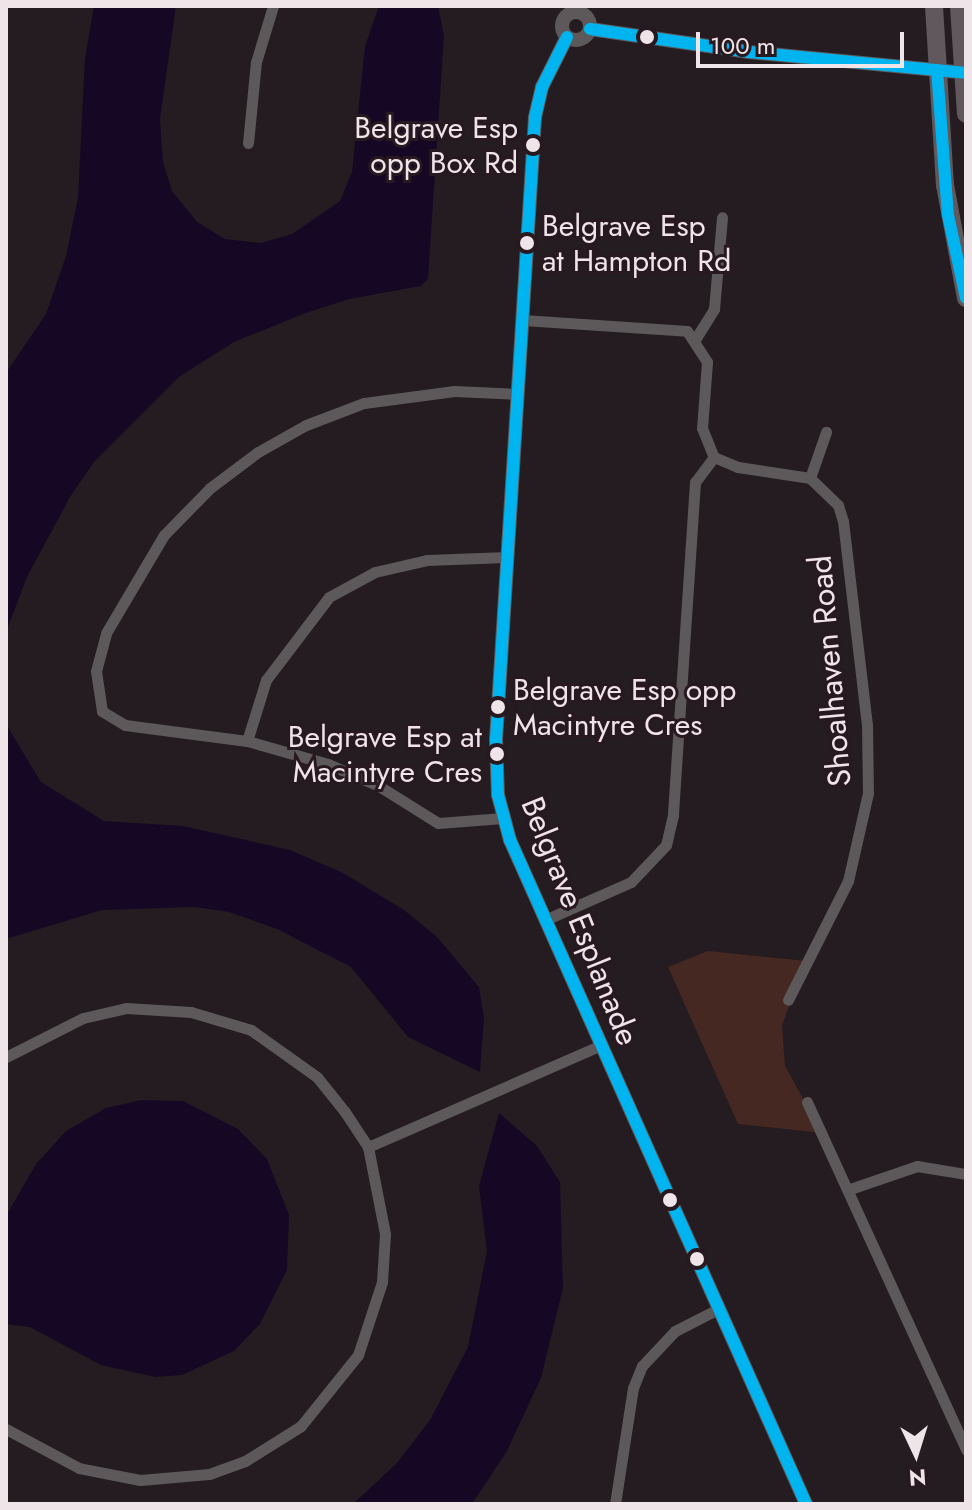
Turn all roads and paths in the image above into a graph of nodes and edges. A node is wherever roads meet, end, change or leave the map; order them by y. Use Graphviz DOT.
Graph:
graph roads {
  1 [pos="273,6"];
  2 [pos="934,6"];
  3 [pos="959,6"];
  4 [pos="561,11"];
  5 [pos="590,29"];
  6 [pos="567,37"];
  7 [pos="937,70"];
  8 [pos="965,73"];
  9 [pos="966,114"];
  10 [pos="248,143"];
  11 [pos="722,217"];
  12 [pos="966,298"];
  13 [pos="523,320"];
  14 [pos="696,338"];
  15 [pos="517,394"];
  16 [pos="826,432"];
  17 [pos="714,457"];
  18 [pos="810,478"];
  19 [pos="507,557"];
  20 [pos="247,741"];
  21 [pos="503,818"];
  22 [pos="547,919"];
  23 [pos="788,1000"];
  24 [pos="601,1045"];
  25 [pos="6,1057"];
  26 [pos="807,1102"];
  27 [pos="368,1147"];
  28 [pos="966,1174"];
  29 [pos="850,1189"];
  30 [pos="718,1309"];
  31 [pos="6,1429"];
  32 [pos="966,1450"];
  33 [pos="615,1504"];
  34 [pos="806,1504"];
  1 -- 10 [label="street"];
  2 -- 7 [label="main road"];
  3 -- 8 [label="main road"];
  4 -- 5 [label="street"];
  4 -- 6 [label="street"];
  5 -- 6 [label="street"];
  5 -- 7 [label="street"];
  6 -- 13 [label="street, Belgrave Esplanade"];
  7 -- 8 [label="street"];
  7 -- 12 [label="main road"];
  8 -- 9 [label="main road"];
  11 -- 14 [label="street"];
  13 -- 14 [label="street"];
  13 -- 15 [label="street, Belgrave Esplanade"];
  14 -- 17 [label="street"];
  15 -- 19 [label="street, Belgrave Esplanade"];
  15 -- 20 [label="street"];
  16 -- 18 [label="street"];
  17 -- 18 [label="street"];
  17 -- 22 [label="street"];
  18 -- 23 [label="street, Shoalhaven Road"];
  19 -- 20 [label="street"];
  19 -- 21 [label="street, Belgrave Esplanade"];
  20 -- 21 [label="street"];
  21 -- 22 [label="street, Belgrave Esplanade"];
  22 -- 24 [label="street, Belgrave Esplanade"];
  24 -- 27 [label="street"];
  24 -- 30 [label="street, Belgrave Esplanade"];
  25 -- 27 [label="street"];
  26 -- 29 [label="street"];
  27 -- 31 [label="street"];
  28 -- 29 [label="street"];
  29 -- 32 [label="street"];
  30 -- 33 [label="street"];
  30 -- 34 [label="street, Belgrave Esplanade"];
}
